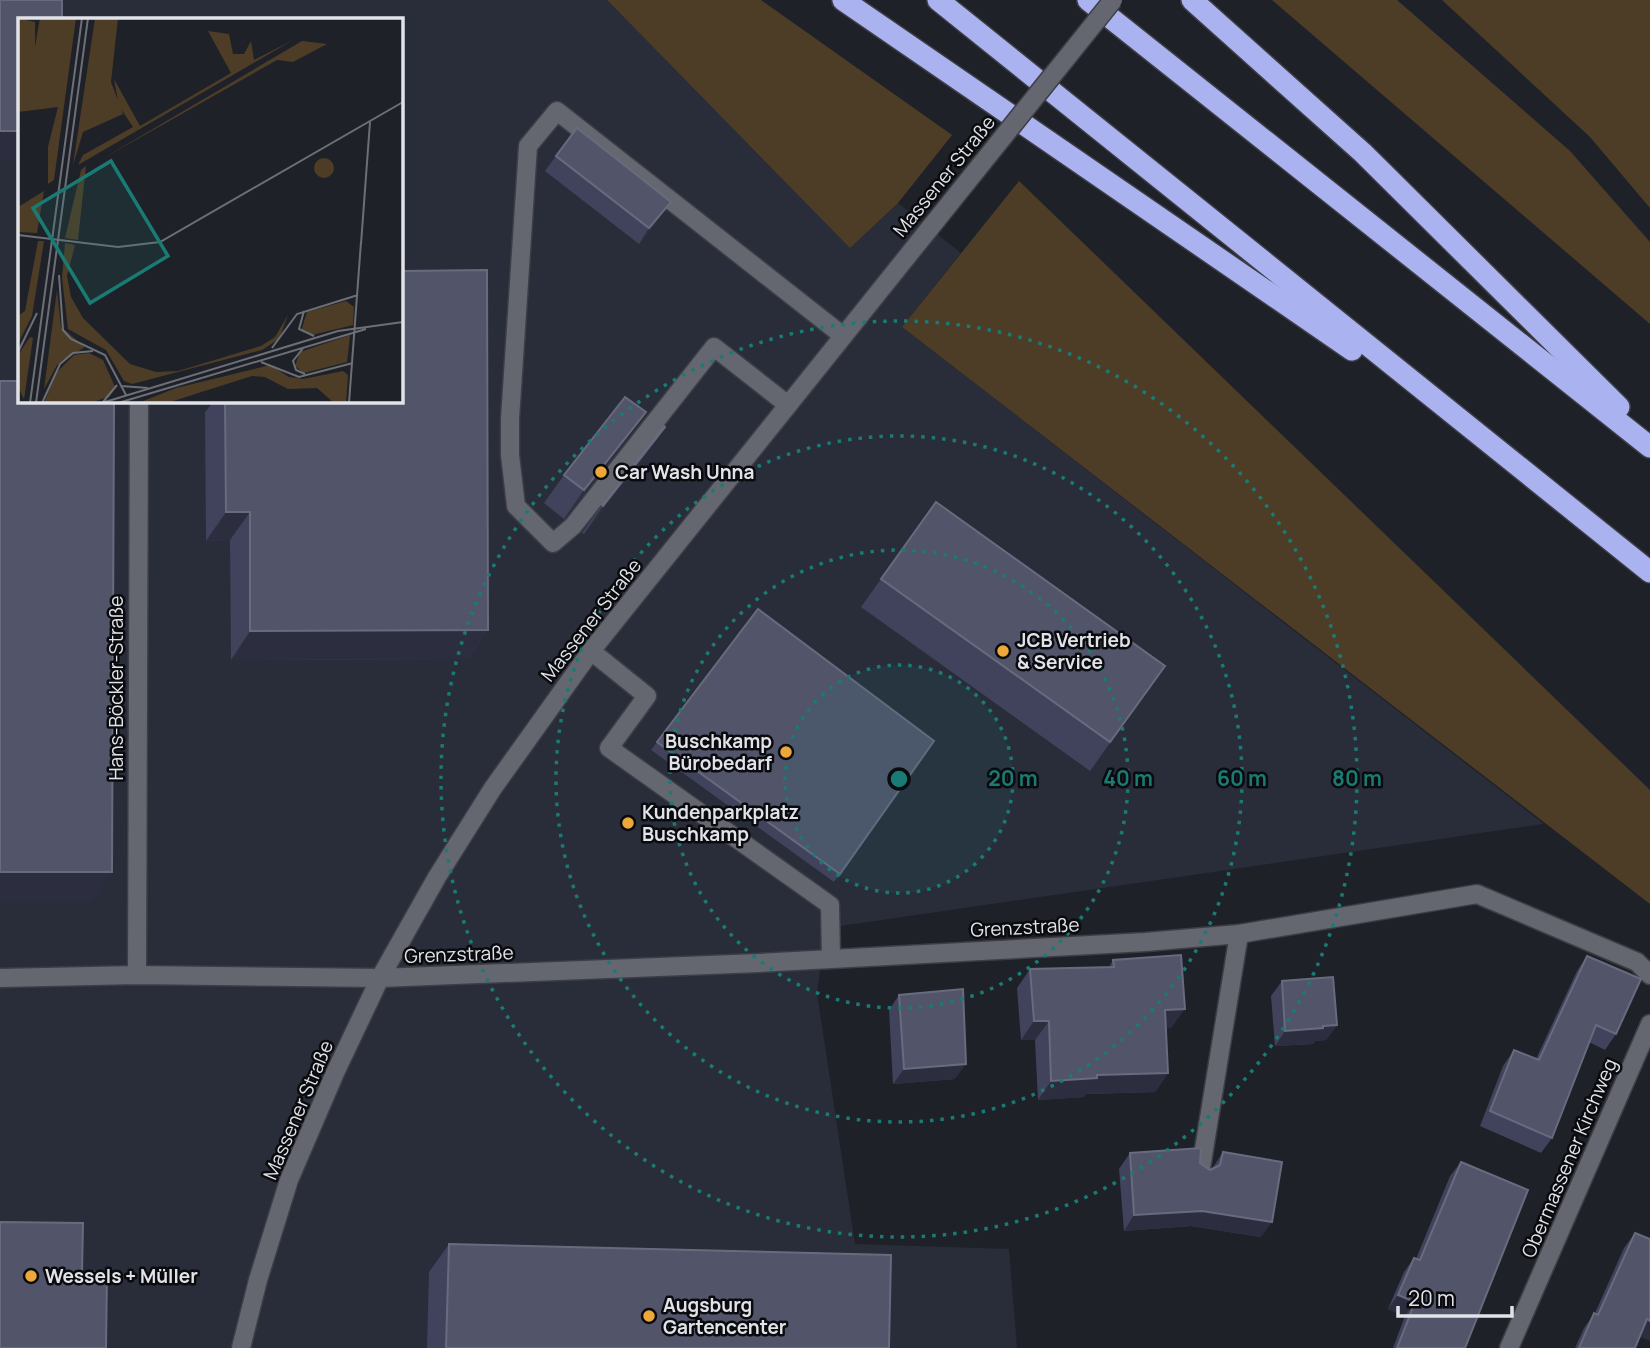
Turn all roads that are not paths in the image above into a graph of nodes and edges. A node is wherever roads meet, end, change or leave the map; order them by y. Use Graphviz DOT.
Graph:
graph roads {
  1 [pos="843,0"];
  2 [pos="938,0"];
  3 [pos="1088,0"];
  4 [pos="1113,0"];
  5 [pos="1192,0"];
  6 [pos="842,335"];
  7 [pos="139,402"];
  8 [pos="788,405"];
  9 [pos="1650,438"];
  10 [pos="1486,441"];
  11 [pos="1650,447"];
  12 [pos="1650,572"];
  13 [pos="591,651"];
  14 [pos="1239,934"];
  15 [pos="831,958"];
  16 [pos="137,975"];
  17 [pos="1650,975"];
  18 [pos="0,978"];
  19 [pos="380,978"];
  20 [pos="1650,1024"];
  21 [pos="1200,1174"];
  22 [pos="241,1348"];
  23 [pos="1509,1348"];
  1 -- 10 [label="highway"];
  2 -- 10 [label="highway"];
  3 -- 11 [label="highway"];
  4 -- 6 [label="street, Massener Straße, bridge"];
  5 -- 9 [label="highway"];
  6 -- 8 [label="street, Massener Straße"];
  6 -- 8 [label="street"];
  7 -- 16 [label="street, Hans-Böckler-Straße"];
  8 -- 13 [label="street, Massener Straße"];
  10 -- 12 [label="highway"];
  13 -- 15 [label="street"];
  13 -- 19 [label="street, Massener Straße"];
  14 -- 15 [label="street, Grenzstraße"];
  14 -- 17 [label="street, Grenzstraße"];
  14 -- 21 [label="street"];
  15 -- 19 [label="street, Grenzstraße"];
  16 -- 18 [label="street"];
  16 -- 19 [label="street"];
  19 -- 22 [label="street, Massener Straße"];
  20 -- 23 [label="street, Obermassener Kirchweg"];
}
